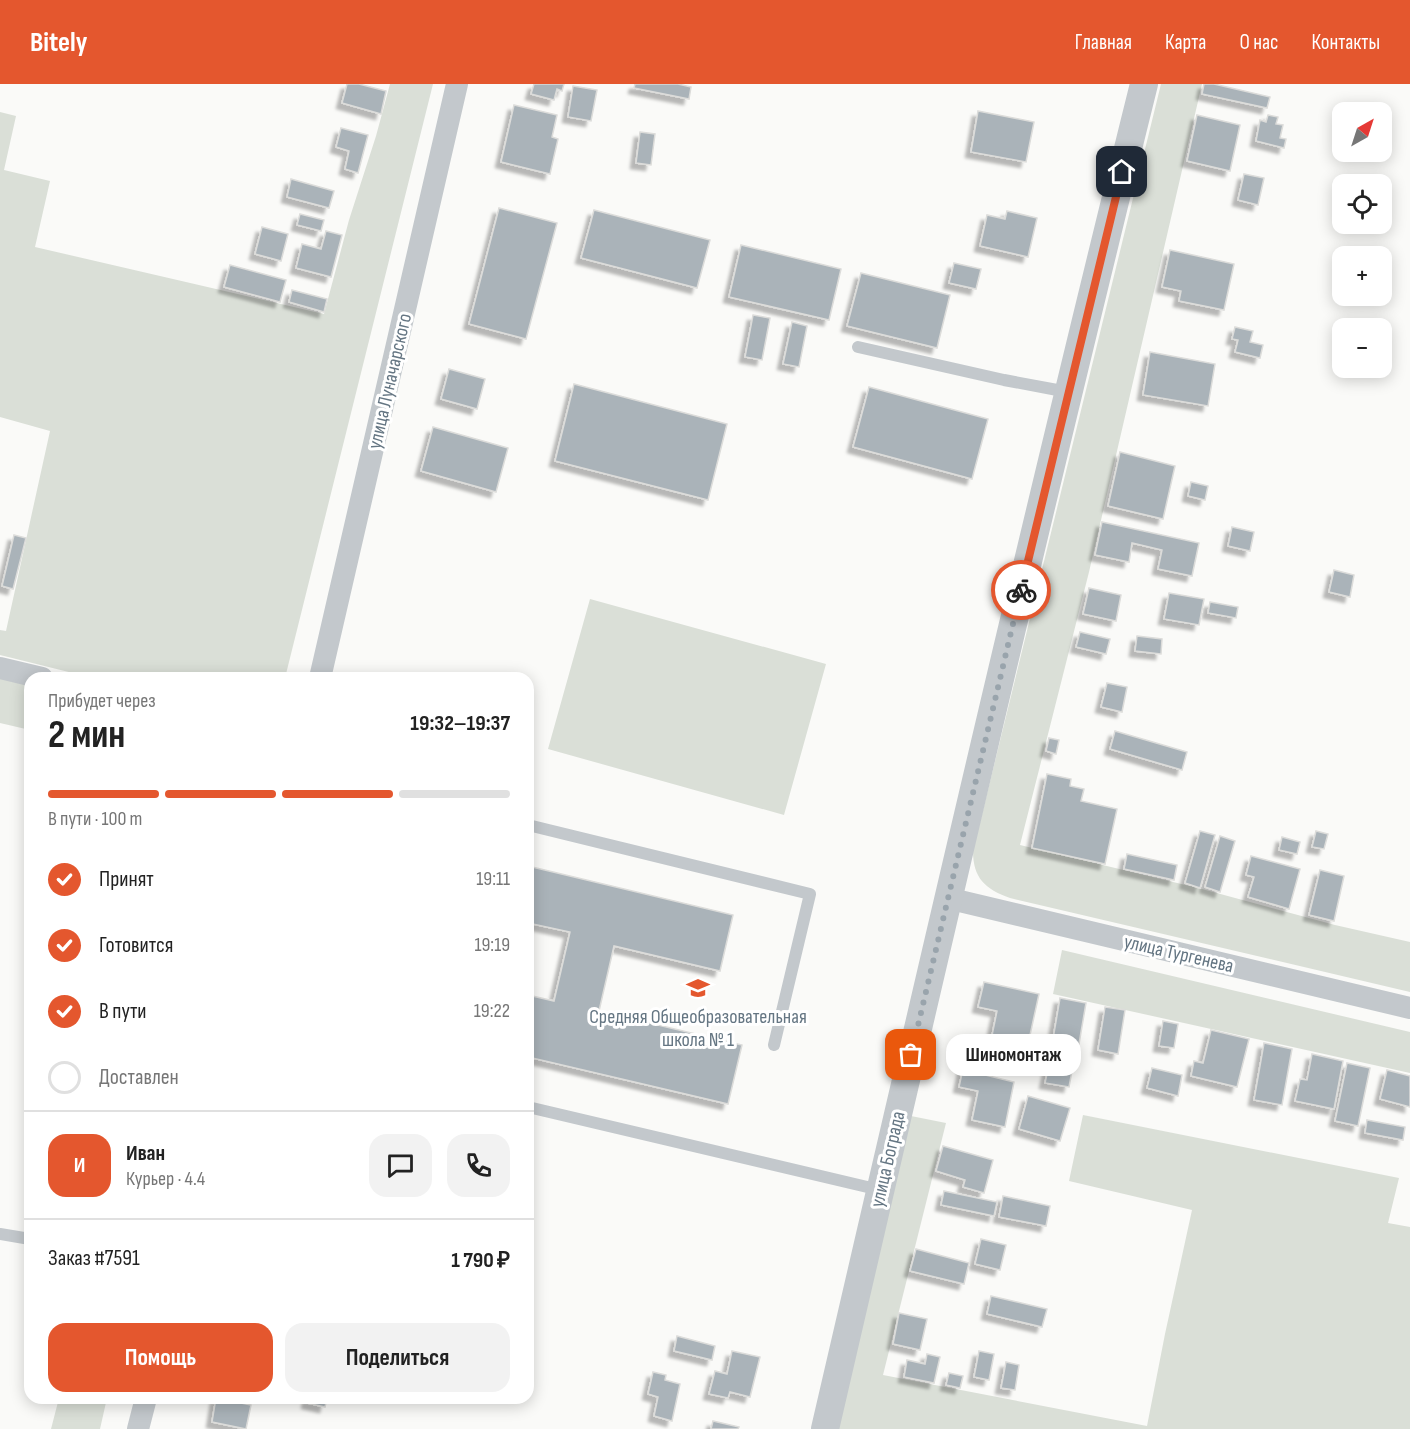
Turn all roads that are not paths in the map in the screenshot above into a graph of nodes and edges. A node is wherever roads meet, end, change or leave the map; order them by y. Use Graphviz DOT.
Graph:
graph roads {
  1 [pos="457,84"];
  2 [pos="1144,84"];
  3 [pos="858,346"];
  4 [pos="1068,392"];
  5 [pos="0,668"];
  6 [pos="321,672"];
  7 [pos="24,674"];
  8 [pos="534,826"];
  9 [pos="947,898"];
  10 [pos="1410,1008"];
  11 [pos="774,1045"];
  12 [pos="534,1108"];
  13 [pos="880,1190"];
  14 [pos="0,1234"];
  15 [pos="24,1238"];
  16 [pos="144,1404"];
  17 [pos="138,1429"];
  18 [pos="825,1429"];
  1 -- 6 [label="street, улица Луначарского"];
  2 -- 4 [label="street, улица Бограда"];
  3 -- 4 [label="lane"];
  4 -- 9 [label="street, улица Бограда"];
  5 -- 7 [label="street"];
  8 -- 11 [label="lane"];
  9 -- 10 [label="street, улица Тургенева"];
  9 -- 13 [label="street, улица Бограда"];
  12 -- 13 [label="lane"];
  13 -- 18 [label="street, улица Бограда"];
  14 -- 15 [label="lane"];
  16 -- 17 [label="street"];
}
